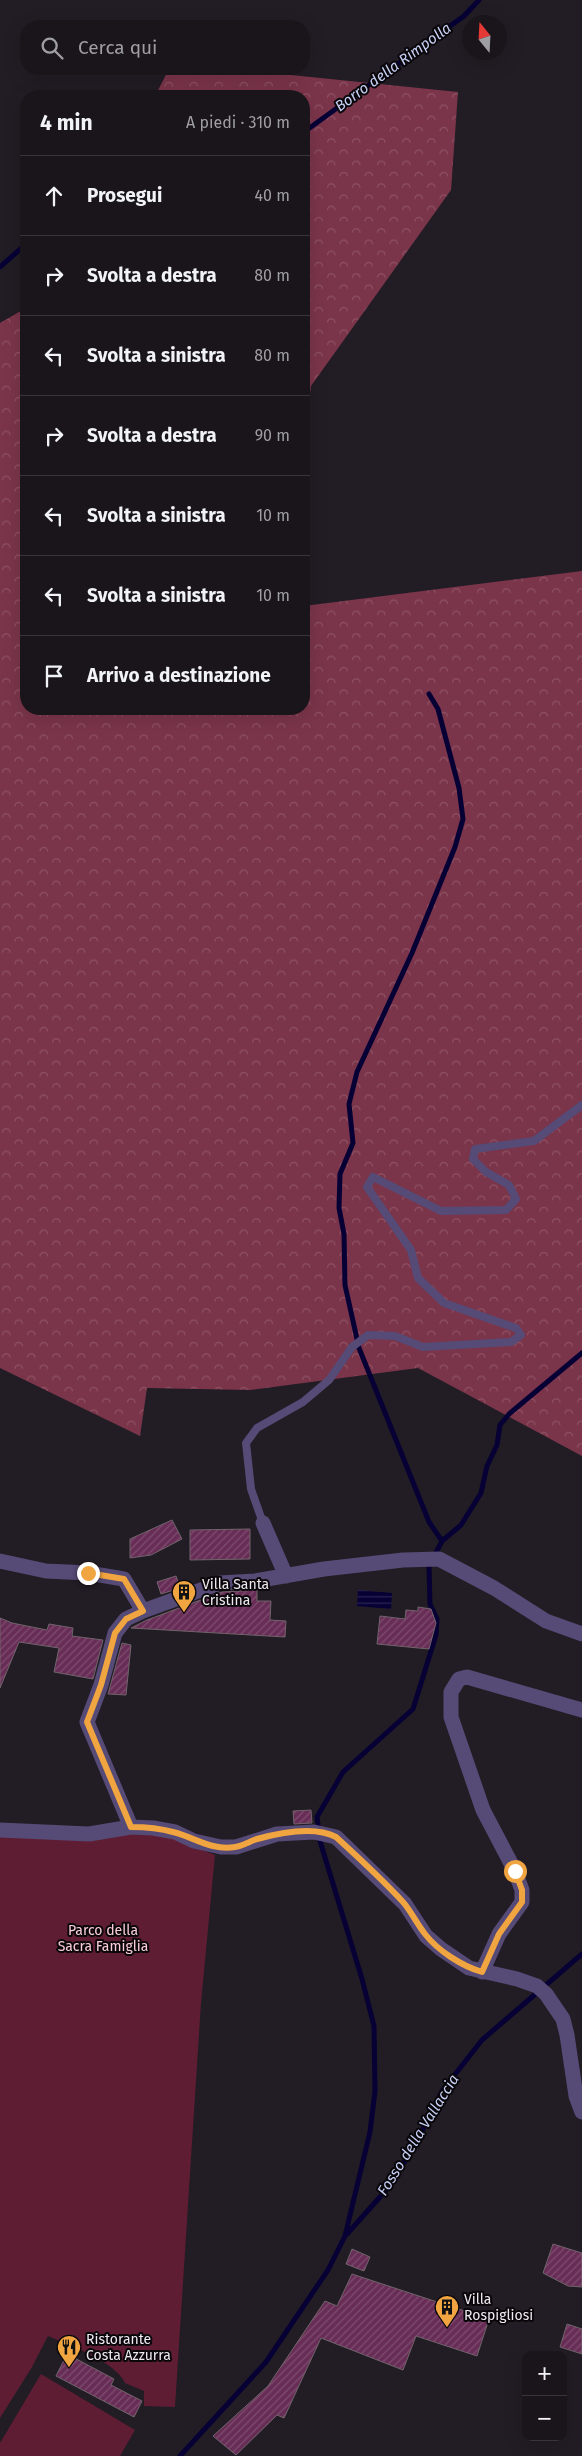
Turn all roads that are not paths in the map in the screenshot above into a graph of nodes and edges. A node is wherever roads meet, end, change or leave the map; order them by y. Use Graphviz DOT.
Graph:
graph roads {
  1 [pos="582,1105"];
  2 [pos="262,1523"];
  3 [pos="0,1561"];
  4 [pos="286,1576"];
  5 [pos="143,1611"];
  6 [pos="582,1634"];
  7 [pos="582,1710"];
  8 [pos="131,1827"];
  9 [pos="0,1830"];
  10 [pos="482,1972"];
  11 [pos="582,2112"];
  1 -- 2 [label="lane"];
  2 -- 4 [label="street"];
  3 -- 5 [label="street"];
  4 -- 5 [label="street"];
  4 -- 6 [label="street"];
  5 -- 8 [label="street"];
  7 -- 10 [label="street"];
  8 -- 9 [label="street"];
  8 -- 10 [label="street"];
  10 -- 11 [label="street"];
}
